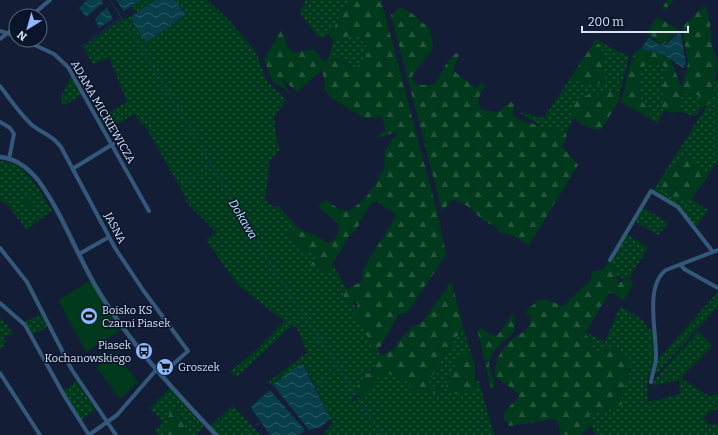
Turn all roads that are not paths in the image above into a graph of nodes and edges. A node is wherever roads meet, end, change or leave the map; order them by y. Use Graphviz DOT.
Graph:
graph roads {
  1 [pos="50,0"];
  2 [pos="40,8"];
  3 [pos="0,31"];
  4 [pos="7,34"];
  5 [pos="0,39"];
  6 [pos="41,48"];
  7 [pos="1,90"];
  8 [pos="0,122"];
  9 [pos="113,144"];
  10 [pos="0,157"];
  11 [pos="10,159"];
  12 [pos="74,168"];
  13 [pos="149,211"];
  14 [pos="109,237"];
  15 [pos="0,248"];
  16 [pos="718,250"];
  17 [pos="713,252"];
  18 [pos="79,254"];
  19 [pos="610,260"];
  20 [pos="680,265"];
  21 [pos="718,288"];
  22 [pos="0,303"];
  23 [pos="157,369"];
  24 [pos="0,373"];
  25 [pos="161,374"];
  26 [pos="651,382"];
  27 [pos="107,423"];
  28 [pos="40,435"];
  29 [pos="89,435"];
  30 [pos="116,435"];
  31 [pos="216,435"];
  1 -- 2 [label="street"];
  3 -- 4 [label="street"];
  4 -- 5 [label="street"];
  6 -- 9 [label="street, ADAMA MICKIEWICZA"];
  7 -- 12 [label="street, JASNA"];
  8 -- 11 [label="street"];
  9 -- 12 [label="street"];
  9 -- 13 [label="street, ADAMA MICKIEWICZA"];
  10 -- 11 [label="street"];
  11 -- 18 [label="street"];
  12 -- 14 [label="street, JASNA"];
  14 -- 18 [label="street"];
  14 -- 25 [label="street, JASNA"];
  15 -- 27 [label="street"];
  16 -- 17 [label="street"];
  17 -- 19 [label="street"];
  17 -- 20 [label="street"];
  18 -- 23 [label="street"];
  20 -- 21 [label="street"];
  20 -- 26 [label="street"];
  22 -- 29 [label="street"];
  23 -- 25 [label="street"];
  23 -- 27 [label="street"];
  24 -- 28 [label="street"];
  25 -- 31 [label="street"];
  27 -- 29 [label="street"];
  27 -- 30 [label="street"];
}
